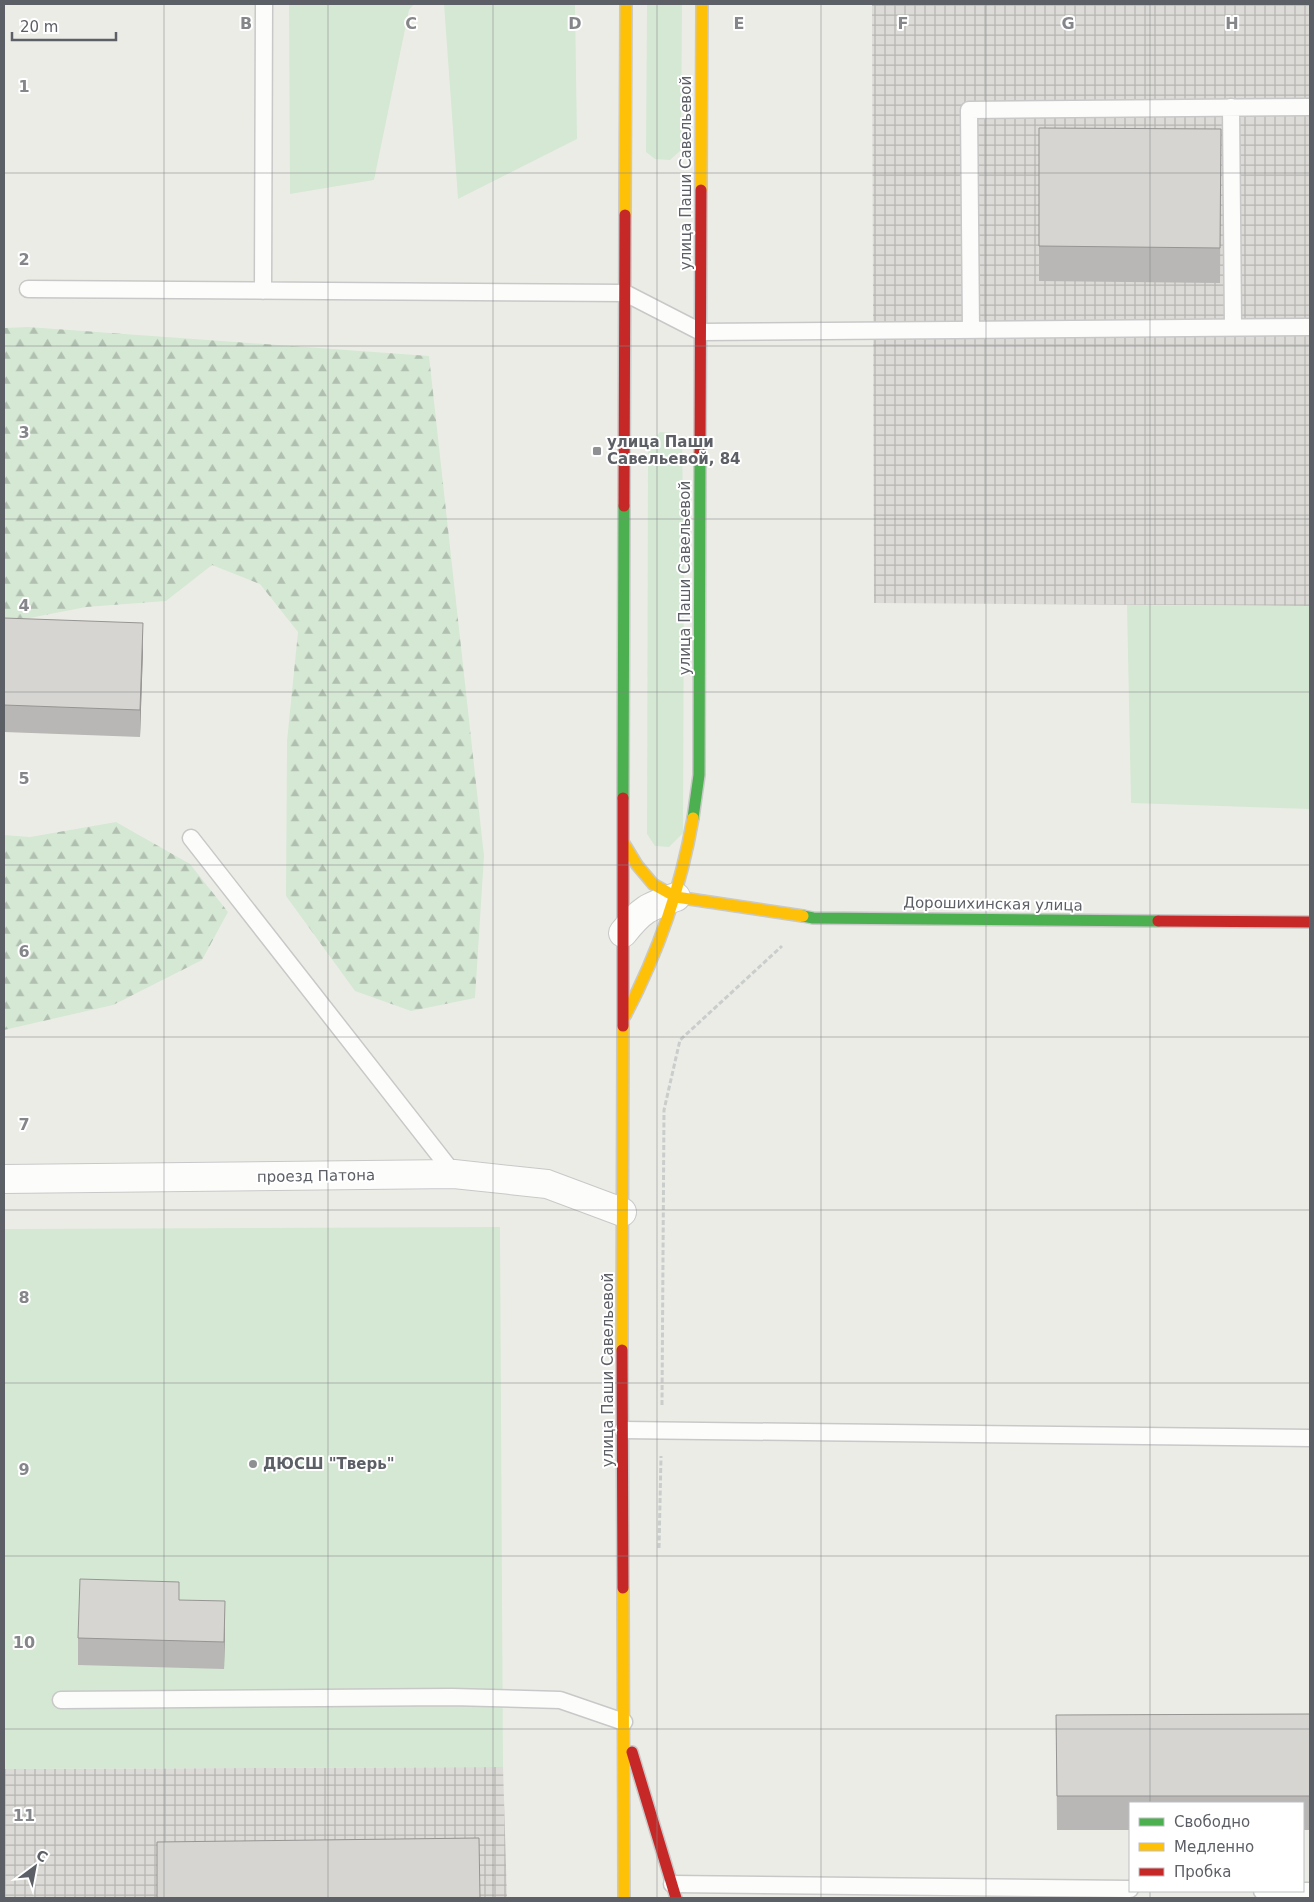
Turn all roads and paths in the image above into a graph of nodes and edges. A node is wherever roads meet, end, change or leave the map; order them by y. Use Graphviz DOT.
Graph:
graph roads {
  1 [pos="264,4"];
  2 [pos="626,4"];
  3 [pos="702,4"];
  4 [pos="1231,107"];
  5 [pos="1310,107"];
  6 [pos="28,289"];
  7 [pos="263,291"];
  8 [pos="625,293"];
  9 [pos="1233,327"];
  10 [pos="1310,327"];
  11 [pos="972,330"];
  12 [pos="701,332"];
  13 [pos="191,838"];
  14 [pos="623,842"];
  15 [pos="676,898"];
  16 [pos="813,918"];
  17 [pos="1310,922"];
  18 [pos="623,933"];
  19 [pos="623,1019"];
  20 [pos="454,1174"];
  21 [pos="4,1179"];
  22 [pos="622,1212"];
  23 [pos="623,1430"];
  24 [pos="661,1430"];
  25 [pos="1310,1438"];
  26 [pos="659,1548"];
  27 [pos="61,1700"];
  28 [pos="624,1722"];
  29 [pos="1129,1889"];
  30 [pos="674,1891"];
  31 [pos="624,1898"];
  1 -- 7 [label="lane"];
  2 -- 8 [label="street, улица Паши Савельевой"];
  3 -- 12 [label="street, улица Паши Савельевой"];
  4 -- 5 [label="lane"];
  4 -- 9 [label="lane"];
  4 -- 11 [label="lane"];
  6 -- 7 [label="lane"];
  7 -- 8 [label="lane"];
  8 -- 12 [label="lane"];
  8 -- 14 [label="street, улица Паши Савельевой"];
  9 -- 10 [label="lane"];
  9 -- 11 [label="lane"];
  11 -- 12 [label="lane"];
  12 -- 15 [label="street, улица Паши Савельевой"];
  13 -- 20 [label="lane"];
  14 -- 15 [label="street"];
  14 -- 18 [label="street, улица Паши Савельевой"];
  15 -- 16 [label="street, Дорошихинская улица"];
  15 -- 18 [label="street"];
  15 -- 19 [label="street, улица Паши Савельевой"];
  16 -- 17 [label="street, Дорошихинская улица"];
  16 -- 24 [label="path"];
  18 -- 19 [label="street, улица Паши Савельевой"];
  19 -- 22 [label="street, улица Паши Савельевой"];
  20 -- 21 [label="street, проезд Патона"];
  20 -- 22 [label="street, проезд Патона"];
  22 -- 23 [label="street, улица Паши Савельевой"];
  23 -- 24 [label="lane"];
  23 -- 28 [label="street, улица Паши Савельевой"];
  24 -- 25 [label="lane"];
  24 -- 26 [label="path"];
  27 -- 28 [label="lane"];
  28 -- 30 [label="street, улица Паши Савельевой"];
  28 -- 31 [label="street, улица Паши Савельевой"];
  29 -- 30 [label="lane"];
}
